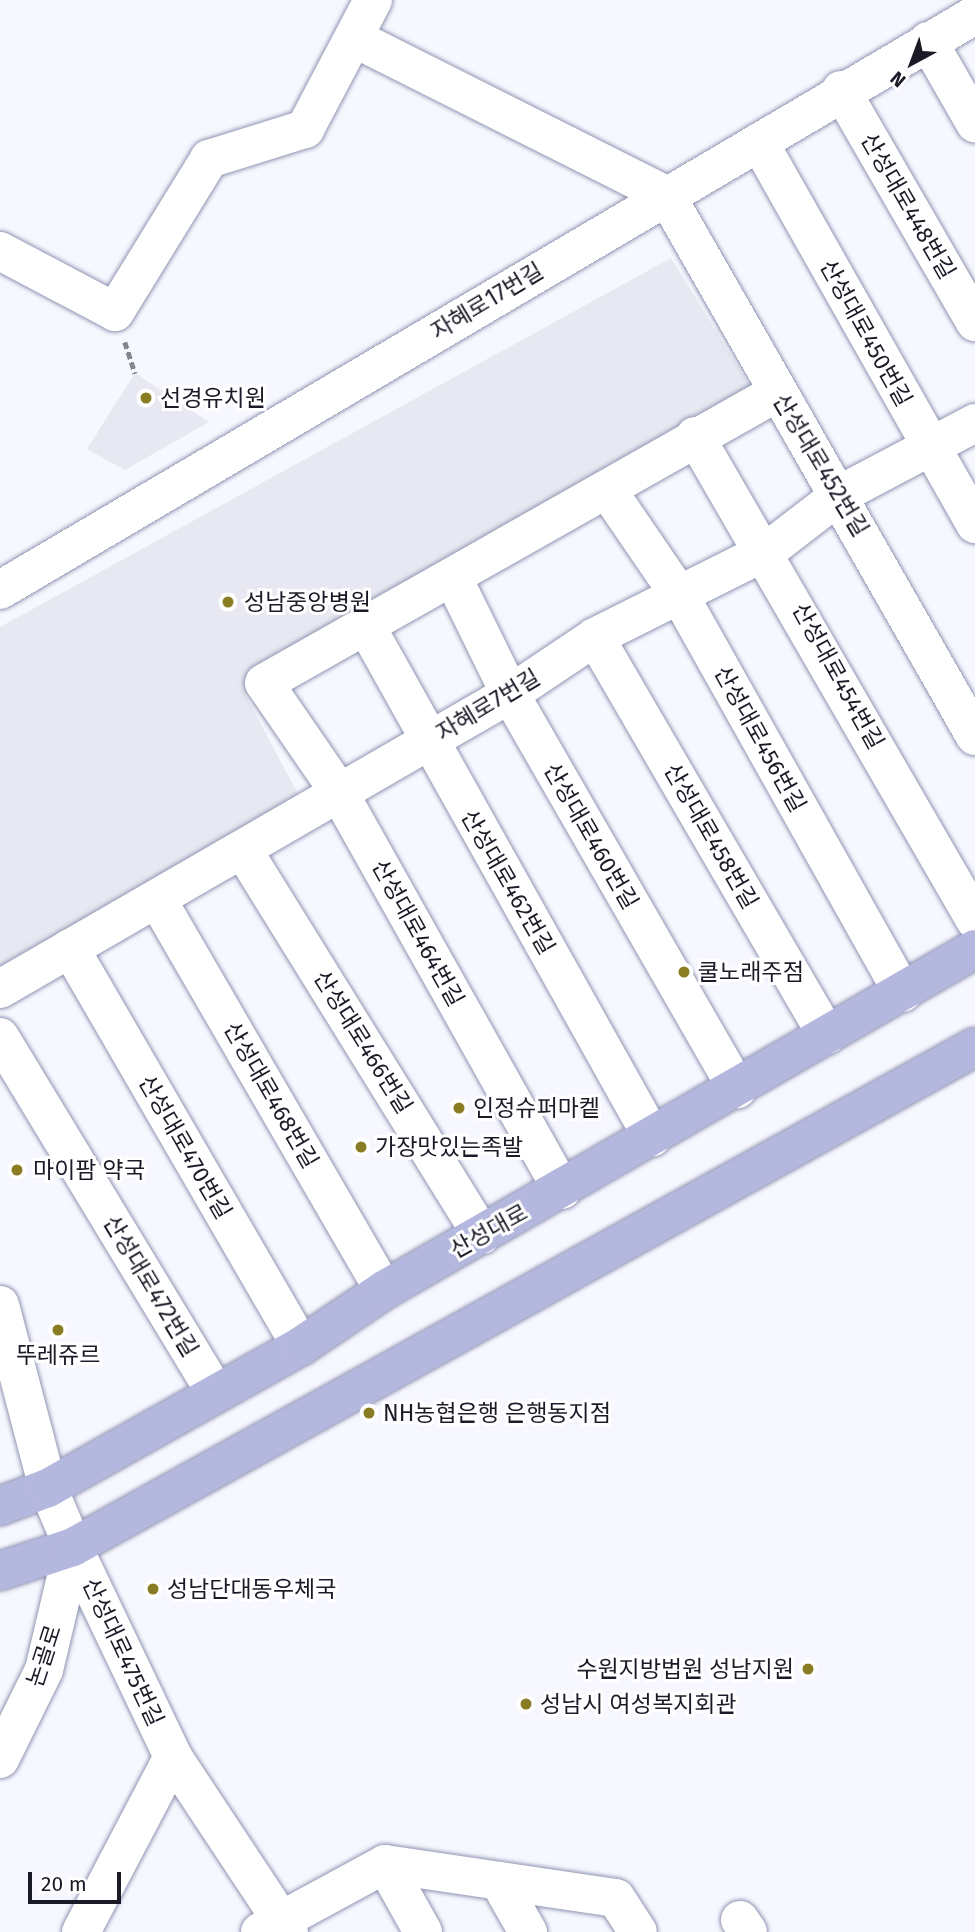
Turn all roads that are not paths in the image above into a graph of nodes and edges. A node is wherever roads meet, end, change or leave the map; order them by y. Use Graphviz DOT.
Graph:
graph roads {
  1 [pos="373,0"];
  2 [pos="975,15"];
  3 [pos="354,38"];
  4 [pos="928,41"];
  5 [pos="841,90"];
  6 [pos="975,124"];
  7 [pos="759,142"];
  8 [pos="666,195"];
  9 [pos="0,251"];
  10 [pos="975,322"];
  11 [pos="778,392"];
  12 [pos="975,423"];
  13 [pos="695,436"];
  14 [pos="931,448"];
  15 [pos="608,491"];
  16 [pos="841,494"];
  17 [pos="975,524"];
  18 [pos="767,551"];
  19 [pos="453,578"];
  20 [pos="0,590"];
  21 [pos="680,596"];
  22 [pos="366,626"];
  23 [pos="595,637"];
  24 [pos="510,694"];
  25 [pos="975,736"];
  26 [pos="428,740"];
  27 [pos="339,792"];
  28 [pos="243,850"];
  29 [pos="157,899"];
  30 [pos="975,920"];
  31 [pos="70,948"];
  32 [pos="975,949"];
  33 [pos="0,989"];
  34 [pos="903,993"];
  35 [pos="827,1035"];
  36 [pos="0,1037"];
  37 [pos="975,1047"];
  38 [pos="737,1089"];
  39 [pos="652,1137"];
  40 [pos="562,1190"];
  41 [pos="482,1235"];
  42 [pos="384,1290"];
  43 [pos="0,1306"];
  44 [pos="301,1346"];
  45 [pos="215,1392"];
  46 [pos="48,1488"];
  47 [pos="0,1506"];
  48 [pos="73,1547"];
  49 [pos="0,1571"];
  50 [pos="173,1757"];
  51 [pos="0,1759"];
  52 [pos="385,1864"];
  53 [pos="499,1881"];
  54 [pos="276,1927"];
  55 [pos="81,1932"];
  56 [pos="423,1932"];
  57 [pos="528,1932"];
  58 [pos="638,1932"];
  1 -- 3 [label="street"];
  2 -- 4 [label="street, 자혜로17번길"];
  3 -- 8 [label="street"];
  3 -- 9 [label="street"];
  4 -- 5 [label="street, 자혜로17번길"];
  4 -- 6 [label="street"];
  5 -- 7 [label="street, 자혜로17번길"];
  5 -- 10 [label="street, 산성대로448번길"];
  7 -- 8 [label="street, 자혜로17번길"];
  7 -- 14 [label="street, 산성대로450번길"];
  8 -- 11 [label="street, 산성대로452번길"];
  8 -- 20 [label="street, 자혜로17번길"];
  11 -- 13 [label="street"];
  11 -- 16 [label="street, 산성대로452번길"];
  12 -- 14 [label="street, 자혜로7번길"];
  13 -- 15 [label="street"];
  13 -- 18 [label="street, 산성대로454번길"];
  14 -- 16 [label="street, 자혜로7번길"];
  14 -- 17 [label="street, 산성대로450번길"];
  15 -- 19 [label="street"];
  15 -- 21 [label="street, 산성대로456번길"];
  16 -- 18 [label="street, 자혜로7번길"];
  16 -- 25 [label="street, 산성대로452번길"];
  18 -- 21 [label="street, 자혜로7번길"];
  18 -- 30 [label="street, 산성대로454번길"];
  19 -- 22 [label="street"];
  19 -- 24 [label="street, 산성대로460번길"];
  21 -- 23 [label="street, 자혜로7번길"];
  21 -- 34 [label="street, 산성대로456번길"];
  22 -- 26 [label="street, 산성대로462번길"];
  22 -- 27 [label="street, 산성대로464번길"];
  23 -- 24 [label="street, 자혜로7번길"];
  23 -- 35 [label="street, 산성대로458번길"];
  24 -- 26 [label="street, 자혜로7번길"];
  24 -- 38 [label="street, 산성대로460번길"];
  26 -- 27 [label="street, 자혜로7번길"];
  26 -- 39 [label="street, 산성대로462번길"];
  27 -- 28 [label="street, 자혜로7번길"];
  27 -- 40 [label="street, 산성대로464번길"];
  28 -- 29 [label="street, 자혜로7번길"];
  28 -- 41 [label="street, 산성대로466번길"];
  29 -- 31 [label="street, 자혜로7번길"];
  29 -- 42 [label="street, 산성대로468번길"];
  31 -- 33 [label="street, 자혜로7번길"];
  31 -- 44 [label="street, 산성대로470번길"];
  32 -- 34 [label="main road, 산성대로"];
  34 -- 35 [label="main road, 산성대로"];
  35 -- 38 [label="main road, 산성대로"];
  36 -- 45 [label="street, 산성대로472번길"];
  37 -- 48 [label="main road"];
  38 -- 39 [label="main road, 산성대로"];
  39 -- 40 [label="main road, 산성대로"];
  40 -- 41 [label="main road, 산성대로"];
  41 -- 42 [label="main road, 산성대로"];
  42 -- 44 [label="main road, 산성대로"];
  43 -- 46 [label="street, 산성대로475번길"];
  44 -- 45 [label="main road, 산성대로"];
  45 -- 46 [label="main road, 산성대로"];
  46 -- 47 [label="main road, 산성대로"];
  46 -- 48 [label="street, 산성대로475번길"];
  48 -- 49 [label="main road"];
  48 -- 50 [label="street, 산성대로475번길"];
  48 -- 51 [label="street, 논골로"];
  50 -- 54 [label="street, 산성대로475번길"];
  50 -- 55 [label="street"];
  52 -- 53 [label="street"];
  52 -- 54 [label="street"];
  52 -- 56 [label="street"];
  53 -- 57 [label="street"];
  53 -- 58 [label="street"];
}
